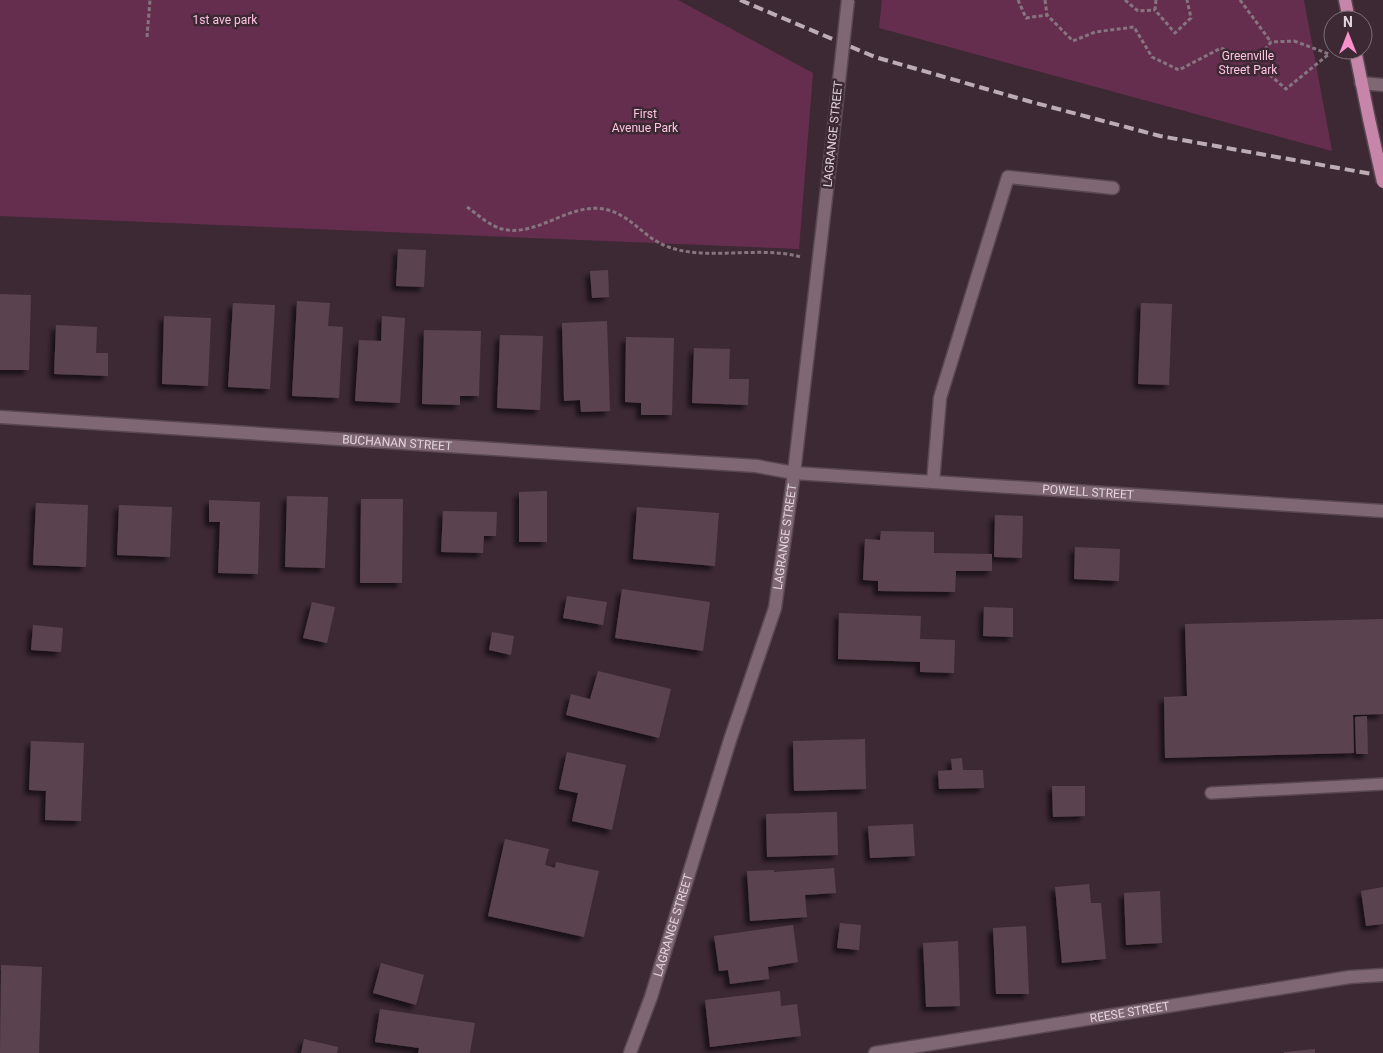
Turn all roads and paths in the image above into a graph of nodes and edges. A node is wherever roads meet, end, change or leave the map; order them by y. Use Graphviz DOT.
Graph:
graph roads {
  1 [pos="150,0"];
  2 [pos="848,0"];
  3 [pos="1018,0"];
  4 [pos="1045,0"];
  5 [pos="1125,0"];
  6 [pos="1156,0"];
  7 [pos="1187,0"];
  8 [pos="1240,0"];
  9 [pos="1155,10"];
  10 [pos="1047,15"];
  11 [pos="147,36"];
  12 [pos="1271,42"];
  13 [pos="1357,60"];
  14 [pos="1256,62"];
  15 [pos="1361,82"];
  16 [pos="1383,85"];
  17 [pos="1383,182"];
  18 [pos="1113,188"];
  19 [pos="467,207"];
  20 [pos="819,262"];
  21 [pos="0,417"];
  22 [pos="794,473"];
  23 [pos="933,482"];
  24 [pos="1383,510"];
  25 [pos="1383,784"];
  26 [pos="1210,793"];
  27 [pos="1383,975"];
  28 [pos="630,1053"];
  29 [pos="875,1053"];
  1 -- 11 [label="path"];
  2 -- 20 [label="street, LAGRANGE STREET, bridge"];
  3 -- 10 [label="path"];
  4 -- 10 [label="path"];
  5 -- 9 [label="path"];
  6 -- 9 [label="path"];
  7 -- 9 [label="path"];
  8 -- 12 [label="path"];
  10 -- 14 [label="path"];
  12 -- 14 [label="path"];
  12 -- 14 [label="path"];
  13 -- 15 [label="main road"];
  15 -- 16 [label="street"];
  15 -- 17 [label="main road, bridge"];
  18 -- 23 [label="street"];
  19 -- 20 [label="path"];
  20 -- 22 [label="street, LAGRANGE STREET"];
  21 -- 22 [label="street, BUCHANAN STREET"];
  22 -- 23 [label="street, POWELL STREET"];
  22 -- 28 [label="street, LAGRANGE STREET"];
  23 -- 24 [label="street, POWELL STREET"];
  25 -- 26 [label="lane"];
  27 -- 29 [label="street, REESE STREET"];
}
